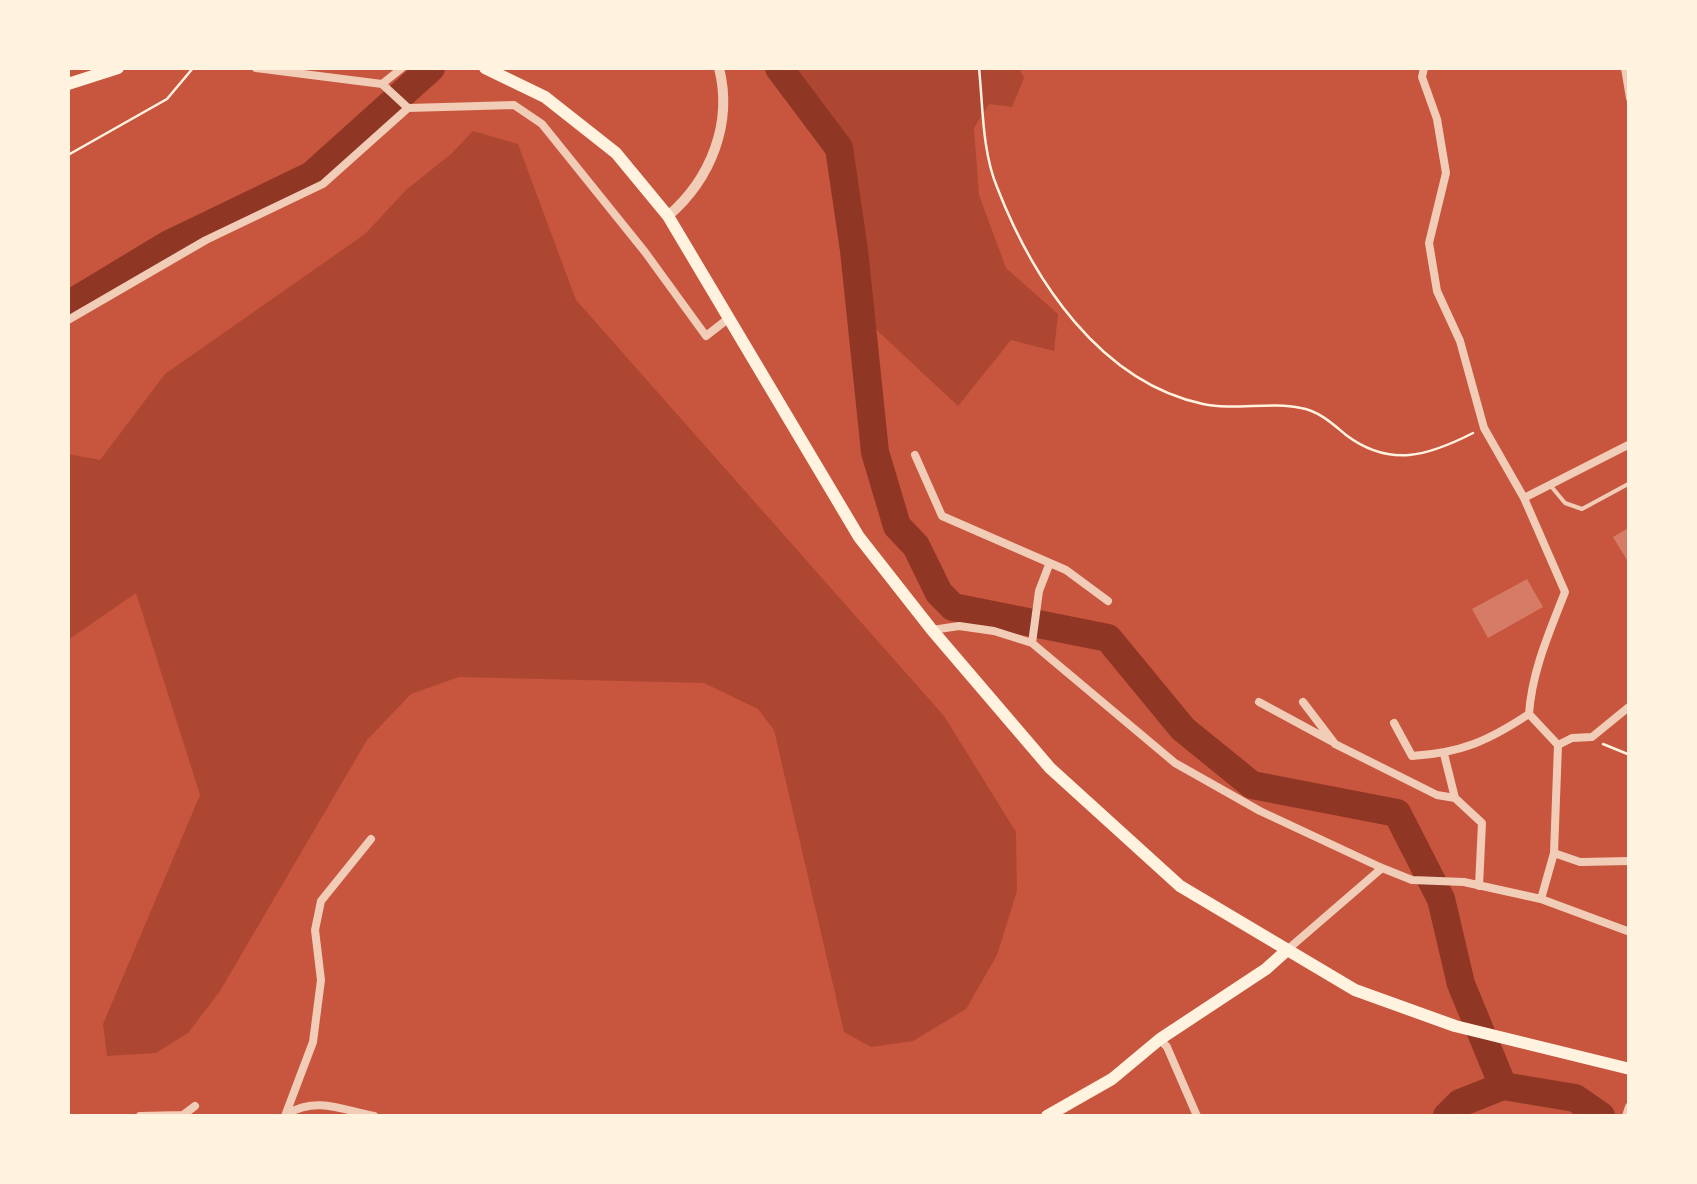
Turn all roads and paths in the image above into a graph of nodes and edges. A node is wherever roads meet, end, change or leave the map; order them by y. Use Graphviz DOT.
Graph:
graph roads {
  1 [pos="114,68"];
  2 [pos="193,68"];
  3 [pos="256,68"];
  4 [pos="402,68"];
  5 [pos="486,68"];
  6 [pos="720,68"];
  7 [pos="978,68"];
  8 [pos="1424,68"];
  9 [pos="1625,68"];
  10 [pos="68,84"];
  11 [pos="382,84"];
  12 [pos="1630,98"];
  13 [pos="408,108"];
  14 [pos="68,155"];
  15 [pos="668,216"];
  16 [pos="729,318"];
  17 [pos="68,320"];
  18 [pos="1484,428"];
  19 [pos="1630,444"];
  20 [pos="915,455"];
  21 [pos="1630,483"];
  22 [pos="1550,484"];
  23 [pos="1524,498"];
  24 [pos="1049,565"];
  25 [pos="1108,600"];
  26 [pos="932,630"];
  27 [pos="1032,643"];
  28 [pos="1259,702"];
  29 [pos="1303,702"];
  30 [pos="1630,706"];
  31 [pos="1529,714"];
  32 [pos="1394,723"];
  33 [pos="1592,737"];
  34 [pos="1336,744"];
  35 [pos="1558,745"];
  36 [pos="1444,754"];
  37 [pos="1630,755"];
  38 [pos="1455,798"];
  39 [pos="372,839"];
  40 [pos="1554,854"];
  41 [pos="1630,861"];
  42 [pos="1382,868"];
  43 [pos="1479,886"];
  44 [pos="1541,899"];
  45 [pos="1630,932"];
  46 [pos="1286,951"];
  47 [pos="1160,1039"];
  48 [pos="1630,1069"];
  49 [pos="195,1106"];
  50 [pos="1630,1106"];
  51 [pos="286,1115"];
  52 [pos="140,1116"];
  53 [pos="374,1116"];
  54 [pos="1047,1116"];
  55 [pos="1196,1116"];
  56 [pos="1626,1116"];
  1 -- 10 [label="main road"];
  2 -- 14 [label="path"];
  3 -- 11 [label="street"];
  4 -- 11 [label="street"];
  5 -- 15 [label="main road"];
  6 -- 15 [label="street"];
  7 -- 18 [label="path"];
  8 -- 18 [label="street"];
  9 -- 12 [label="street"];
  11 -- 13 [label="street"];
  13 -- 16 [label="street"];
  13 -- 17 [label="street"];
  15 -- 16 [label="main road"];
  16 -- 26 [label="main road"];
  18 -- 23 [label="street"];
  19 -- 22 [label="street"];
  20 -- 24 [label="street"];
  21 -- 22 [label="lane"];
  22 -- 23 [label="street"];
  23 -- 31 [label="street"];
  24 -- 25 [label="street"];
  24 -- 27 [label="street"];
  26 -- 27 [label="street"];
  26 -- 46 [label="main road"];
  27 -- 42 [label="street"];
  28 -- 34 [label="street"];
  29 -- 34 [label="street"];
  30 -- 33 [label="street"];
  31 -- 35 [label="street"];
  31 -- 36 [label="street"];
  32 -- 36 [label="street"];
  33 -- 35 [label="street"];
  33 -- 37 [label="path"];
  34 -- 38 [label="street"];
  35 -- 40 [label="street"];
  36 -- 38 [label="street"];
  38 -- 43 [label="street"];
  39 -- 51 [label="street"];
  40 -- 41 [label="street"];
  40 -- 44 [label="street"];
  42 -- 43 [label="street"];
  42 -- 46 [label="street"];
  43 -- 44 [label="street"];
  44 -- 45 [label="street"];
  46 -- 47 [label="main road"];
  46 -- 48 [label="main road"];
  47 -- 54 [label="main road"];
  47 -- 55 [label="street"];
  49 -- 52 [label="street"];
  50 -- 56 [label="street"];
  51 -- 53 [label="street"];
}
